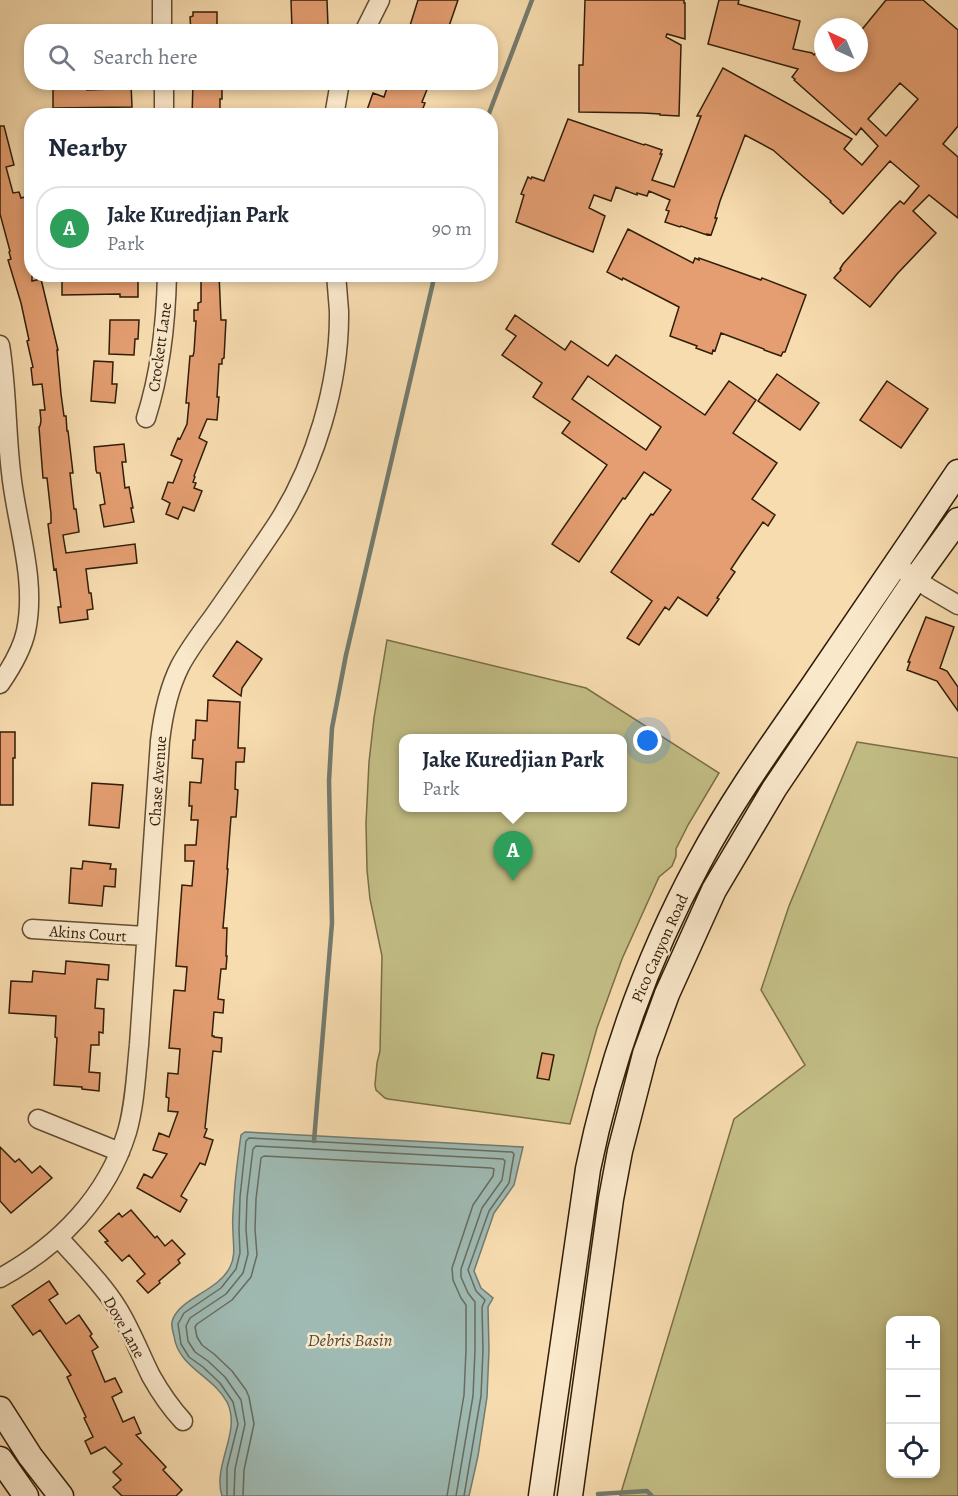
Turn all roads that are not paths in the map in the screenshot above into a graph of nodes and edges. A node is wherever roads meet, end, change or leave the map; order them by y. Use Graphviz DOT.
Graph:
graph roads {
  1 [pos="162,0"];
  2 [pos="380,0"];
  3 [pos="162,24"];
  4 [pos="368,24"];
  5 [pos="164,90"];
  6 [pos="339,90"];
  7 [pos="164,108"];
  8 [pos="335,108"];
  9 [pos="166,282"];
  10 [pos="337,282"];
  11 [pos="0,345"];
  12 [pos="146,418"];
  13 [pos="958,472"];
  14 [pos="958,520"];
  15 [pos="895,565"];
  16 [pos="916,578"];
  17 [pos="958,605"];
  18 [pos="0,684"];
  19 [pos="32,929"];
  20 [pos="145,936"];
  21 [pos="38,1119"];
  22 [pos="120,1152"];
  23 [pos="59,1238"];
  24 [pos="0,1278"];
  25 [pos="0,1409"];
  26 [pos="183,1421"];
  27 [pos="0,1459"];
  28 [pos="26,1496"];
  29 [pos="61,1496"];
  30 [pos="541,1496"];
  31 [pos="570,1496"];
  1 -- 3 [label="street"];
  2 -- 4 [label="street"];
  5 -- 7 [label="street"];
  6 -- 8 [label="street"];
  9 -- 12 [label="street, Crockett Lane"];
  10 -- 20 [label="street, Chase Avenue"];
  11 -- 18 [label="street"];
  13 -- 15 [label="main road, Pico Canyon Road"];
  14 -- 16 [label="main road, Pico Canyon Road"];
  15 -- 16 [label="street"];
  15 -- 30 [label="main road, Pico Canyon Road"];
  16 -- 17 [label="street"];
  16 -- 31 [label="main road, Pico Canyon Road"];
  19 -- 20 [label="street, Akins Court"];
  20 -- 22 [label="street, Chase Avenue"];
  21 -- 22 [label="street"];
  22 -- 23 [label="street, Chase Avenue"];
  23 -- 24 [label="street, Chase Avenue"];
  23 -- 26 [label="street, Dove Lane"];
  25 -- 29 [label="main road"];
  27 -- 28 [label="main road"];
}
